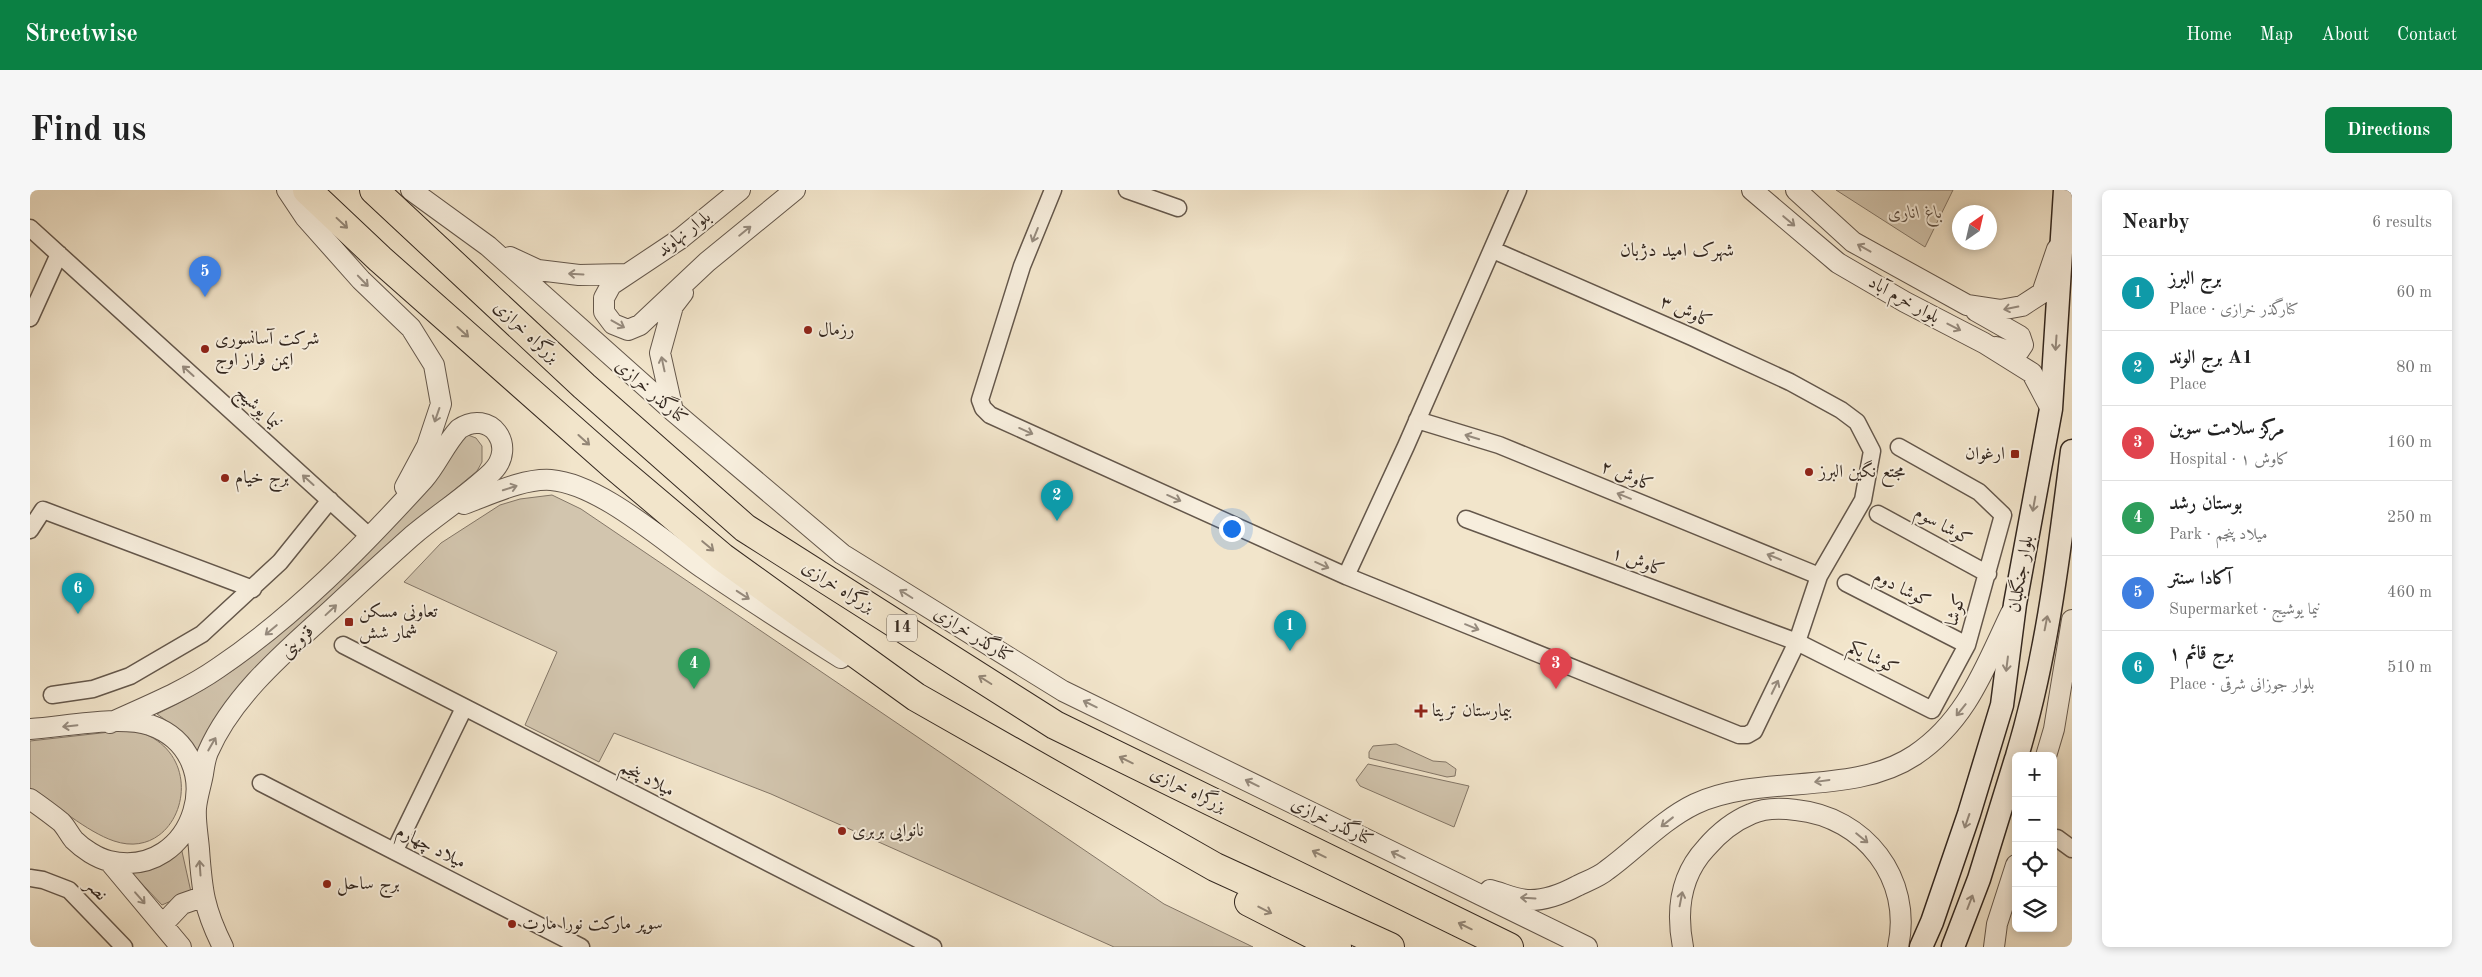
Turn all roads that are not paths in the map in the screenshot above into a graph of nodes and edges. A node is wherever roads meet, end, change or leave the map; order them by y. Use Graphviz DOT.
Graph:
graph roads {
  1 [pos="286,190"];
  2 [pos="307,190"];
  3 [pos="374,190"];
  4 [pos="411,190"];
  5 [pos="740,190"];
  6 [pos="795,190"];
  7 [pos="1053,190"];
  8 [pos="1127,190"];
  9 [pos="1518,190"];
  10 [pos="1752,190"];
  11 [pos="1796,190"];
  12 [pos="2065,190"];
  13 [pos="1178,208"];
  14 [pos="30,228"];
  15 [pos="2063,230"];
  16 [pos="488,246"];
  17 [pos="1493,250"];
  18 [pos="59,254"];
  19 [pos="707,262"];
  20 [pos="625,274"];
  21 [pos="1967,305"];
  22 [pos="30,318"];
  23 [pos="1984,343"];
  24 [pos="2051,408"];
  25 [pos="673,412"];
  26 [pos="1417,420"];
  27 [pos="1899,447"];
  28 [pos="2072,451"];
  29 [pos="330,500"];
  30 [pos="393,510"];
  31 [pos="448,510"];
  32 [pos="1878,514"];
  33 [pos="1466,519"];
  34 [pos="30,530"];
  35 [pos="370,537"];
  36 [pos="1988,574"];
  37 [pos="1346,576"];
  38 [pos="1819,576"];
  39 [pos="1846,583"];
  40 [pos="253,589"];
  41 [pos="2015,604"];
  42 [pos="2072,620"];
  43 [pos="1797,642"];
  44 [pos="1967,645"];
  45 [pos="343,646"];
  46 [pos="52,695"];
  47 [pos="916,697"];
  48 [pos="464,708"];
  49 [pos="1932,710"];
  50 [pos="110,723"];
  51 [pos="30,730"];
  52 [pos="2018,752"];
  53 [pos="2047,752"];
  54 [pos="2012,771"];
  55 [pos="261,783"];
  56 [pos="31,800"];
  57 [pos="196,808"];
  58 [pos="2057,838"];
  59 [pos="2072,849"];
  60 [pos="395,850"];
  61 [pos="109,861"];
  62 [pos="1215,867"];
  63 [pos="1442,876"];
  64 [pos="2012,877"];
  65 [pos="30,878"];
  66 [pos="202,897"];
  67 [pos="163,924"];
  68 [pos="124,947"];
  69 [pos="181,947"];
  70 [pos="224,947"];
  71 [pos="581,947"];
  72 [pos="932,947"];
  73 [pos="1336,947"];
  74 [pos="1390,947"];
  75 [pos="1509,947"];
  76 [pos="1588,947"];
  77 [pos="1683,947"];
  78 [pos="1898,947"];
  79 [pos="1921,947"];
  80 [pos="1953,947"];
  81 [pos="1994,947"];
  1 -- 30 [label="street, one-way"];
  2 -- 47 [label="highway, one-way"];
  75 -- 3 [label="highway, بزرگراه خرازی / 14, one-way"];
  4 -- 16 [label="street, کنارگذر خرازی"];
  5 -- 20 [label="street, بلوار نهاوند"];
  19 -- 6 [label="street, بلوار نهاوند, one-way"];
  7 -- 37 [label="street, one-way"];
  8 -- 13 [label="street"];
  9 -- 17 [label="street"];
  10 -- 23 [label="street, بلوار خرم آباد, one-way"];
  21 -- 11 [label="street, بلوار خرم آباد, one-way"];
  12 -- 15 [label="main road, بلوار جنگلبان"];
  14 -- 18 [label="street, نیما یوشیج"];
  15 -- 21 [label="street, بلوار خرم آباد, one-way"];
  15 -- 24 [label="main road, بلوار جنگلبان, one-way"];
  20 -- 16 [label="street, one-way"];
  16 -- 25 [label="street, کنارگذر خرازی"];
  17 -- 26 [label="street"];
  17 -- 38 [label="street, کاوش ۳"];
  18 -- 22 [label="street"];
  29 -- 18 [label="street, نیما یوشیج, one-way"];
  20 -- 19 [label="street, one-way"];
  25 -- 19 [label="street, one-way"];
  21 -- 23 [label="street"];
  23 -- 24 [label="street, بلوار خرم آباد"];
  24 -- 41 [label="main road, بلوار جنگلبان, one-way"];
  63 -- 25 [label="street, کنارگذر خرازی, one-way"];
  26 -- 37 [label="street"];
  38 -- 26 [label="street, کاوش ۲, one-way"];
  27 -- 36 [label="street, کوشا"];
  52 -- 28 [label="main road, بلوار جنگلبان, one-way"];
  29 -- 35 [label="street, نیما یوشیج"];
  29 -- 40 [label="street"];
  30 -- 31 [label="street"];
  30 -- 35 [label="street, قزوینی"];
  31 -- 47 [label="street, one-way"];
  57 -- 31 [label="street, قزوینی, one-way"];
  32 -- 36 [label="street, کوشا سوم"];
  33 -- 43 [label="street, کاوش ۱"];
  34 -- 40 [label="street"];
  35 -- 50 [label="street, قزوینی, one-way"];
  36 -- 44 [label="street, کوشا"];
  37 -- 43 [label="street, one-way"];
  38 -- 43 [label="street"];
  39 -- 44 [label="street, کوشا دوم"];
  40 -- 46 [label="street"];
  41 -- 63 [label="street, one-way"];
  41 -- 79 [label="main road, بلوار جنگلبان, one-way"];
  42 -- 53 [label="street"];
  43 -- 49 [label="street, کوشا یکم"];
  44 -- 49 [label="street, کوشا"];
  45 -- 48 [label="street, میلاد پنجم"];
  47 -- 62 [label="highway"];
  48 -- 60 [label="street"];
  48 -- 72 [label="street, میلاد پنجم"];
  50 -- 51 [label="street, one-way"];
  50 -- 57 [label="street"];
  80 -- 54 [label="main road, بلوار جنگلبان, one-way"];
  55 -- 60 [label="street, میلاد چهارم"];
  56 -- 61 [label="street"];
  57 -- 61 [label="street"];
  66 -- 57 [label="street, one-way"];
  58 -- 59 [label="street"];
  60 -- 71 [label="street, میلاد چهارم"];
  61 -- 67 [label="street, one-way"];
  62 -- 73 [label="highway, one-way"];
  62 -- 74 [label="highway"];
  63 -- 76 [label="street, کنارگذر خرازی"];
  64 -- 81 [label="street"];
  65 -- 68 [label="street, نصر"];
  66 -- 67 [label="street"];
  66 -- 70 [label="street"];
  67 -- 69 [label="street"];
  77 -- 78 [label="street, one-way"];
}
